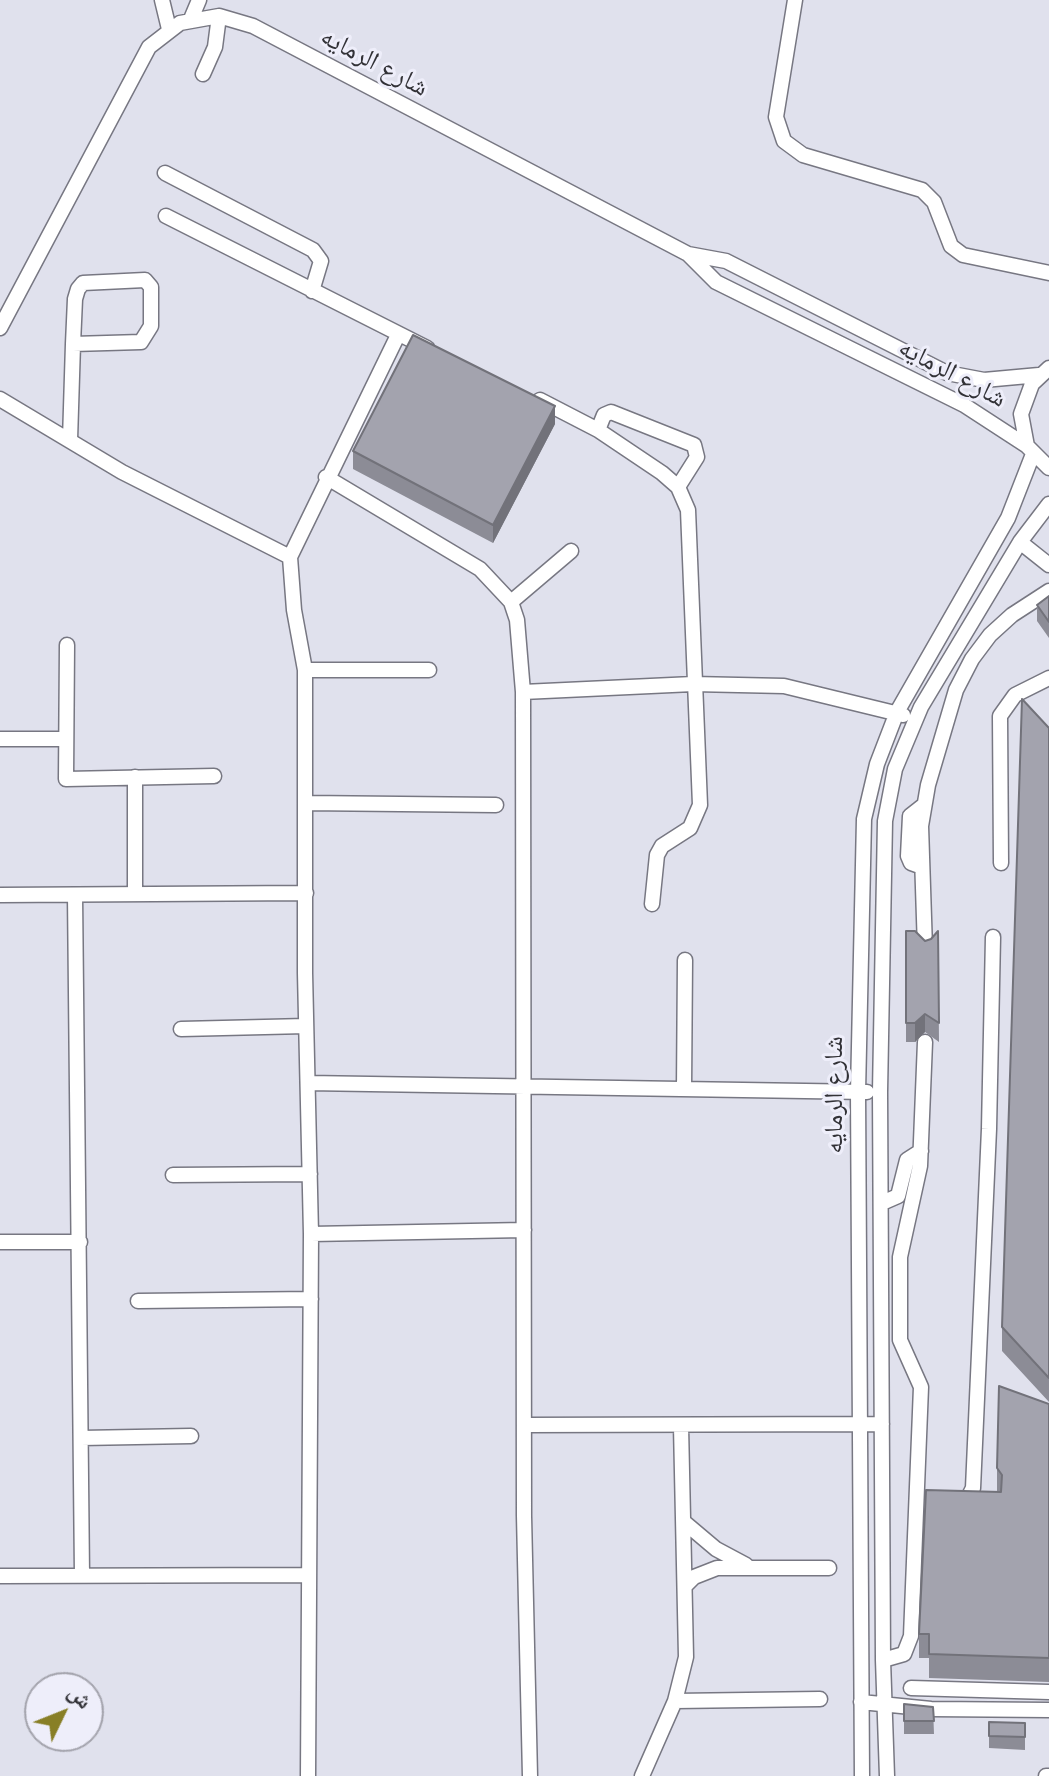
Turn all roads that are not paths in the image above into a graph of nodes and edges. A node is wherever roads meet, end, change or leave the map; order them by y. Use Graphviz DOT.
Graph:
graph roads {
  1 [pos="162,0"];
  2 [pos="199,0"];
  3 [pos="795,0"];
  4 [pos="219,16"];
  5 [pos="191,19"];
  6 [pos="169,29"];
  7 [pos="203,74"];
  8 [pos="165,173"];
  9 [pos="166,216"];
  10 [pos="688,254"];
  11 [pos="1049,273"];
  12 [pos="312,291"];
  13 [pos="0,328"];
  14 [pos="398,335"];
  15 [pos="73,344"];
  16 [pos="439,354"];
  17 [pos="1044,372"];
  18 [pos="522,392"];
  19 [pos="0,399"];
  20 [pos="598,430"];
  21 [pos="70,440"];
  22 [pos="1030,450"];
  23 [pos="1049,468"];
  24 [pos="326,477"];
  25 [pos="678,487"];
  26 [pos="1049,504"];
  27 [pos="1020,542"];
  28 [pos="571,551"];
  29 [pos="290,557"];
  30 [pos="1049,565"];
  31 [pos="1049,591"];
  32 [pos="511,602"];
  33 [pos="67,645"];
  34 [pos="305,670"];
  35 [pos="429,670"];
  36 [pos="1049,678"];
  37 [pos="693,684"];
  38 [pos="523,692"];
  39 [pos="897,712"];
  40 [pos="914,720"];
  41 [pos="0,739"];
  42 [pos="65,739"];
  43 [pos="214,776"];
  44 [pos="135,777"];
  45 [pos="305,803"];
  46 [pos="496,805"];
  47 [pos="1001,863"];
  48 [pos="306,893"];
  49 [pos="135,894"];
  50 [pos="0,895"];
  51 [pos="75,895"];
  52 [pos="652,904"];
  53 [pos="993,937"];
  54 [pos="925,949"];
  55 [pos="685,960"];
  56 [pos="306,1026"];
  57 [pos="181,1029"];
  58 [pos="925,1042"];
  59 [pos="308,1083"];
  60 [pos="522,1087"];
  61 [pos="684,1089"];
  62 [pos="858,1092"];
  63 [pos="880,1092"];
  64 [pos="921,1151"];
  65 [pos="310,1174"];
  66 [pos="173,1175"];
  67 [pos="882,1203"];
  68 [pos="524,1230"];
  69 [pos="311,1234"];
  70 [pos="0,1242"];
  71 [pos="80,1242"];
  72 [pos="311,1299"];
  73 [pos="138,1301"];
  74 [pos="859,1424"];
  75 [pos="882,1424"];
  76 [pos="526,1425"];
  77 [pos="681,1426"];
  78 [pos="191,1436"];
  79 [pos="81,1438"];
  80 [pos="929,1498"];
  81 [pos="684,1522"];
  82 [pos="753,1568"];
  83 [pos="829,1568"];
  84 [pos="82,1575"];
  85 [pos="309,1575"];
  86 [pos="0,1576"];
  87 [pos="685,1586"];
  88 [pos="883,1660"];
  89 [pos="911,1688"];
  90 [pos="1045,1693"];
  91 [pos="820,1699"];
  92 [pos="675,1701"];
  93 [pos="861,1702"];
  94 [pos="883,1704"];
  95 [pos="1044,1710"];
  96 [pos="308,1776"];
  97 [pos="530,1776"];
  98 [pos="642,1776"];
  99 [pos="862,1776"];
  100 [pos="887,1776"];
  1 -- 6 [label="street"];
  2 -- 5 [label="street"];
  3 -- 11 [label="street"];
  4 -- 5 [label="street, شارع الرمايه"];
  4 -- 7 [label="street"];
  4 -- 10 [label="street, شارع الرمايه"];
  5 -- 6 [label="street, شارع الرمايه"];
  6 -- 13 [label="street, شارع الرمايه"];
  8 -- 12 [label="street"];
  9 -- 12 [label="street"];
  10 -- 17 [label="street, شارع الرمايه"];
  10 -- 22 [label="street, شارع الرمايه"];
  12 -- 14 [label="street"];
  14 -- 16 [label="street"];
  14 -- 24 [label="street"];
  15 -- 15 [label="street"];
  15 -- 21 [label="street"];
  17 -- 22 [label="street"];
  18 -- 20 [label="street"];
  19 -- 21 [label="street"];
  20 -- 25 [label="street"];
  20 -- 25 [label="street"];
  21 -- 29 [label="street"];
  22 -- 23 [label="street"];
  22 -- 39 [label="street, شارع الرمايه"];
  24 -- 29 [label="street"];
  24 -- 32 [label="street"];
  25 -- 37 [label="street"];
  26 -- 27 [label="street, شارع الرمايه"];
  27 -- 30 [label="street"];
  27 -- 40 [label="street, شارع الرمايه"];
  28 -- 32 [label="street"];
  29 -- 34 [label="street"];
  31 -- 54 [label="street"];
  32 -- 38 [label="street"];
  33 -- 42 [label="street"];
  34 -- 35 [label="street"];
  34 -- 45 [label="street"];
  36 -- 47 [label="street"];
  37 -- 38 [label="street"];
  37 -- 39 [label="street"];
  37 -- 52 [label="street"];
  38 -- 60 [label="street"];
  39 -- 40 [label="street"];
  39 -- 62 [label="street, شارع الرمايه"];
  40 -- 63 [label="street, شارع الرمايه"];
  41 -- 42 [label="street"];
  42 -- 44 [label="street"];
  43 -- 44 [label="street"];
  44 -- 49 [label="street"];
  45 -- 46 [label="street"];
  45 -- 48 [label="street"];
  48 -- 49 [label="street"];
  48 -- 56 [label="street"];
  49 -- 51 [label="street"];
  50 -- 51 [label="street"];
  51 -- 71 [label="street"];
  53 -- 80 [label="street"];
  55 -- 61 [label="street"];
  56 -- 57 [label="street"];
  56 -- 59 [label="street"];
  58 -- 64 [label="street"];
  59 -- 60 [label="street"];
  59 -- 65 [label="street"];
  60 -- 61 [label="street"];
  60 -- 68 [label="street"];
  61 -- 62 [label="street"];
  62 -- 63 [label="street"];
  62 -- 74 [label="street, شارع الرمايه"];
  63 -- 67 [label="street, شارع الرمايه"];
  64 -- 67 [label="street"];
  64 -- 80 [label="street"];
  65 -- 66 [label="street"];
  65 -- 69 [label="street"];
  67 -- 75 [label="street, شارع الرمايه"];
  68 -- 69 [label="street"];
  68 -- 76 [label="street"];
  69 -- 72 [label="street"];
  70 -- 71 [label="street"];
  71 -- 79 [label="street"];
  72 -- 73 [label="street"];
  72 -- 85 [label="street"];
  74 -- 75 [label="street"];
  74 -- 77 [label="street"];
  74 -- 93 [label="street, شارع الرمايه"];
  75 -- 88 [label="street, شارع الرمايه"];
  76 -- 77 [label="street"];
  76 -- 97 [label="street"];
  77 -- 81 [label="street"];
  78 -- 79 [label="street"];
  79 -- 84 [label="street"];
  80 -- 88 [label="street"];
  81 -- 82 [label="street"];
  81 -- 87 [label="street"];
  82 -- 83 [label="street"];
  82 -- 87 [label="street"];
  84 -- 85 [label="street"];
  84 -- 86 [label="street"];
  85 -- 96 [label="street"];
  87 -- 92 [label="street"];
  88 -- 94 [label="street, شارع الرمايه"];
  89 -- 90 [label="street"];
  90 -- 95 [label="street"];
  91 -- 92 [label="street"];
  92 -- 98 [label="street"];
  93 -- 94 [label="street"];
  93 -- 99 [label="street, شارع الرمايه"];
  94 -- 95 [label="street"];
  94 -- 100 [label="street, شارع الرمايه"];
}
